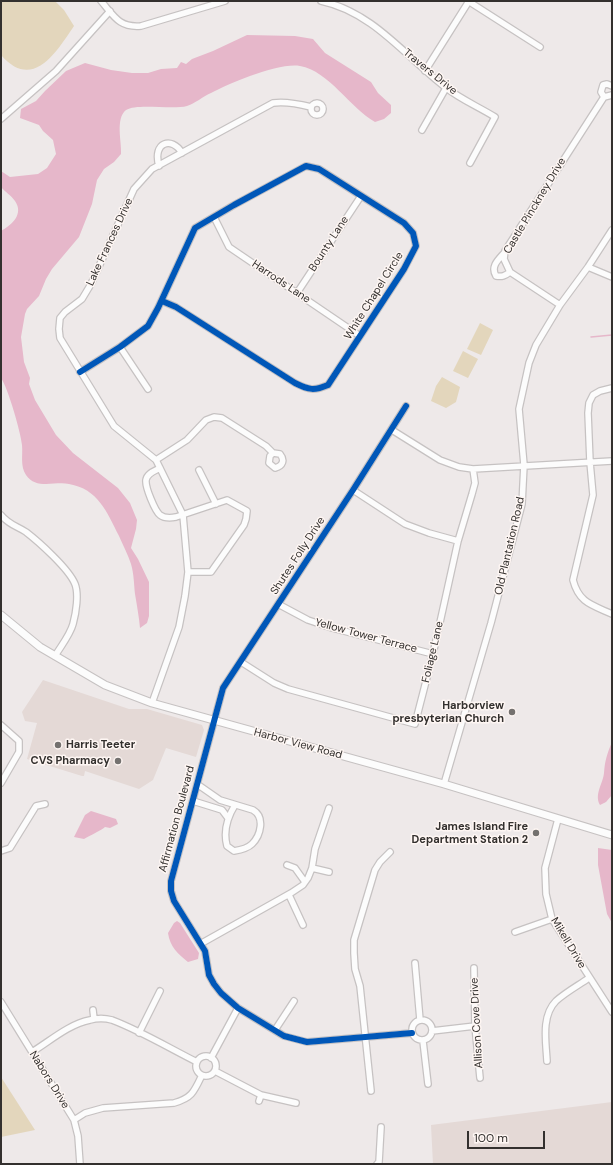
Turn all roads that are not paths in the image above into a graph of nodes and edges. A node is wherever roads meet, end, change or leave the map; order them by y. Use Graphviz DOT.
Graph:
graph roads {
  1 [pos="101,1"];
  2 [pos="225,1"];
  3 [pos="321,1"];
  4 [pos="469,1"];
  5 [pos="110,11"];
  6 [pos="540,47"];
  7 [pos="425,71"];
  8 [pos="612,86"];
  9 [pos="446,88"];
  10 [pos="608,96"];
  11 [pos="311,107"];
  12 [pos="1,119"];
  13 [pos="422,130"];
  14 [pos="182,153"];
  15 [pos="470,163"];
  16 [pos="159,166"];
  17 [pos="361,196"];
  18 [pos="214,217"];
  19 [pos="612,230"];
  20 [pos="505,251"];
  21 [pos="588,267"];
  22 [pos="510,272"];
  23 [pos="612,278"];
  24 [pos="297,293"];
  25 [pos="162,301"];
  26 [pos="560,305"];
  27 [pos="360,336"];
  28 [pos="120,347"];
  29 [pos="80,372"];
  30 [pos="612,388"];
  31 [pos="148,389"];
  32 [pos="406,406"];
  33 [pos="392,430"];
  34 [pos="273,453"];
  35 [pos="156,460"];
  36 [pos="612,461"];
  37 [pos="590,462"];
  38 [pos="524,465"];
  39 [pos="160,468"];
  40 [pos="473,469"];
  41 [pos="199,470"];
  42 [pos="353,490"];
  43 [pos="216,504"];
  44 [pos="183,515"];
  45 [pos="1,516"];
  46 [pos="458,541"];
  47 [pos="188,572"];
  48 [pos="278,604"];
  49 [pos="612,614"];
  50 [pos="1,615"];
  51 [pos="433,654"];
  52 [pos="55,656"];
  53 [pos="241,662"];
  54 [pos="152,702"];
  55 [pos="215,721"];
  56 [pos="1,725"];
  57 [pos="1,783"];
  58 [pos="197,784"];
  59 [pos="444,784"];
  60 [pos="193,800"];
  61 [pos="45,804"];
  62 [pos="235,805"];
  63 [pos="329,808"];
  64 [pos="228,818"];
  65 [pos="558,819"];
  66 [pos="612,835"];
  67 [pos="1,851"];
  68 [pos="390,852"];
  69 [pos="287,865"];
  70 [pos="312,868"];
  71 [pos="329,872"];
  72 [pos="305,882"];
  73 [pos="289,894"];
  74 [pos="552,919"];
  75 [pos="304,925"];
  76 [pos="515,932"];
  77 [pos="202,943"];
  78 [pos="415,963"];
  79 [pos="474,968"];
  80 [pos="589,978"];
  81 [pos="160,991"];
  82 [pos="294,1001"];
  83 [pos="1,1002"];
  84 [pos="238,1008"];
  85 [pos="93,1010"];
  86 [pos="612,1012"];
  87 [pos="94,1019"];
  88 [pos="420,1020"];
  89 [pos="475,1026"];
  90 [pos="275,1030"];
  91 [pos="432,1031"];
  92 [pos="139,1033"];
  93 [pos="412,1033"];
  94 [pos="365,1038"];
  95 [pos="423,1041"];
  96 [pos="32,1052"];
  97 [pos="211,1058"];
  98 [pos="547,1061"];
  99 [pos="197,1062"];
  100 [pos="215,1071"];
  101 [pos="202,1075"];
  102 [pos="480,1078"];
  103 [pos="428,1084"];
  104 [pos="371,1091"];
  105 [pos="261,1095"];
  106 [pos="259,1101"];
  107 [pos="296,1103"];
  108 [pos="74,1120"];
  109 [pos="381,1127"];
  110 [pos="80,1164"];
  111 [pos="377,1164"];
  1 -- 5 [label="street"];
  2 -- 5 [label="street"];
  3 -- 7 [label="street, Travers Drive"];
  4 -- 6 [label="street"];
  4 -- 7 [label="street"];
  5 -- 12 [label="street"];
  7 -- 9 [label="street, Travers Drive"];
  8 -- 10 [label="street, Castle Pinckney Drive"];
  9 -- 13 [label="street"];
  9 -- 15 [label="street, Travers Drive"];
  10 -- 20 [label="street, Castle Pinckney Drive"];
  11 -- 14 [label="street, Lake Frances Drive"];
  14 -- 16 [label="street, Lake Frances Drive"];
  14 -- 16 [label="street"];
  16 -- 29 [label="street, Lake Frances Drive"];
  17 -- 18 [label="street, White Chapel Circle"];
  17 -- 24 [label="street, Bounty Lane"];
  17 -- 27 [label="street, White Chapel Circle"];
  18 -- 24 [label="street, Harrods Lane"];
  18 -- 25 [label="street, White Chapel Circle"];
  19 -- 21 [label="street, Old Plantation Road"];
  20 -- 22 [label="street, Castle Pinckney Drive"];
  20 -- 22 [label="street"];
  21 -- 23 [label="street"];
  21 -- 26 [label="street, Old Plantation Road"];
  22 -- 26 [label="street, Castle Pinckney Drive"];
  24 -- 27 [label="street, Harrods Lane"];
  25 -- 27 [label="street, White Chapel Circle"];
  25 -- 28 [label="street, White Chapel Circle"];
  26 -- 38 [label="street, Old Plantation Road"];
  28 -- 29 [label="street, White Chapel Circle"];
  28 -- 31 [label="street"];
  29 -- 35 [label="street, Lake Frances Drive"];
  30 -- 37 [label="street"];
  32 -- 33 [label="street, Shutes Folly Drive"];
  33 -- 40 [label="street"];
  33 -- 42 [label="street, Shutes Folly Drive"];
  34 -- 35 [label="street"];
  35 -- 39 [label="street, Lake Frances Drive"];
  36 -- 37 [label="street"];
  37 -- 38 [label="street"];
  37 -- 49 [label="street"];
  38 -- 40 [label="street"];
  38 -- 59 [label="street, Old Plantation Road"];
  39 -- 44 [label="street, Lake Frances Drive"];
  39 -- 44 [label="street"];
  40 -- 46 [label="street, Foliage Lane"];
  41 -- 43 [label="street"];
  42 -- 46 [label="street"];
  42 -- 48 [label="street, Shutes Folly Drive"];
  43 -- 44 [label="street"];
  43 -- 47 [label="street"];
  44 -- 47 [label="street, Lake Frances Drive"];
  45 -- 52 [label="street"];
  46 -- 51 [label="street, Foliage Lane"];
  47 -- 54 [label="street, Lake Frances Drive"];
  48 -- 51 [label="street, Yellow Tower Terrace"];
  48 -- 53 [label="street, Shutes Folly Drive"];
  50 -- 52 [label="main road, Harbor View Road"];
  51 -- 53 [label="street, Foliage Lane"];
  52 -- 54 [label="main road, Harbor View Road"];
  53 -- 55 [label="street, Shutes Folly Drive"];
  54 -- 55 [label="main road, Harbor View Road"];
  55 -- 58 [label="street, Affirmation Boulevard"];
  55 -- 59 [label="main road, Harbor View Road"];
  56 -- 57 [label="street"];
  58 -- 60 [label="street, Affirmation Boulevard"];
  58 -- 62 [label="street"];
  59 -- 65 [label="main road, Harbor View Road"];
  60 -- 64 [label="street"];
  60 -- 77 [label="street, Affirmation Boulevard"];
  61 -- 67 [label="street"];
  62 -- 64 [label="street"];
  62 -- 64 [label="street"];
  63 -- 70 [label="street"];
  65 -- 66 [label="main road, Harbor View Road"];
  65 -- 74 [label="street, Mikell Drive"];
  68 -- 94 [label="street"];
  69 -- 72 [label="street"];
  70 -- 71 [label="street"];
  70 -- 72 [label="street"];
  72 -- 73 [label="street"];
  73 -- 75 [label="street"];
  73 -- 77 [label="street"];
  74 -- 76 [label="street"];
  74 -- 80 [label="street, Mikell Drive"];
  77 -- 84 [label="street, Affirmation Boulevard"];
  78 -- 88 [label="street"];
  79 -- 89 [label="street, Allison Cove Drive"];
  80 -- 86 [label="street, Mikell Drive"];
  80 -- 98 [label="street"];
  81 -- 92 [label="street"];
  82 -- 90 [label="street"];
  83 -- 96 [label="street, Nabors Drive"];
  84 -- 90 [label="street, Affirmation Boulevard"];
  84 -- 97 [label="street"];
  85 -- 87 [label="street"];
  87 -- 92 [label="street"];
  87 -- 96 [label="street"];
  88 -- 91 [label="street"];
  88 -- 93 [label="street"];
  89 -- 91 [label="street"];
  89 -- 102 [label="street, Allison Cove Drive"];
  90 -- 94 [label="street, Affirmation Boulevard"];
  91 -- 95 [label="street"];
  92 -- 99 [label="street"];
  93 -- 94 [label="street, Affirmation Boulevard"];
  93 -- 95 [label="street"];
  94 -- 104 [label="street"];
  95 -- 103 [label="street"];
  96 -- 108 [label="street, Nabors Drive"];
  97 -- 99 [label="street"];
  97 -- 100 [label="street"];
  99 -- 101 [label="street"];
  100 -- 101 [label="street"];
  100 -- 105 [label="street"];
  101 -- 108 [label="street"];
  105 -- 106 [label="street"];
  105 -- 107 [label="street"];
  108 -- 110 [label="street, Nabors Drive"];
  109 -- 111 [label="street"];
}
